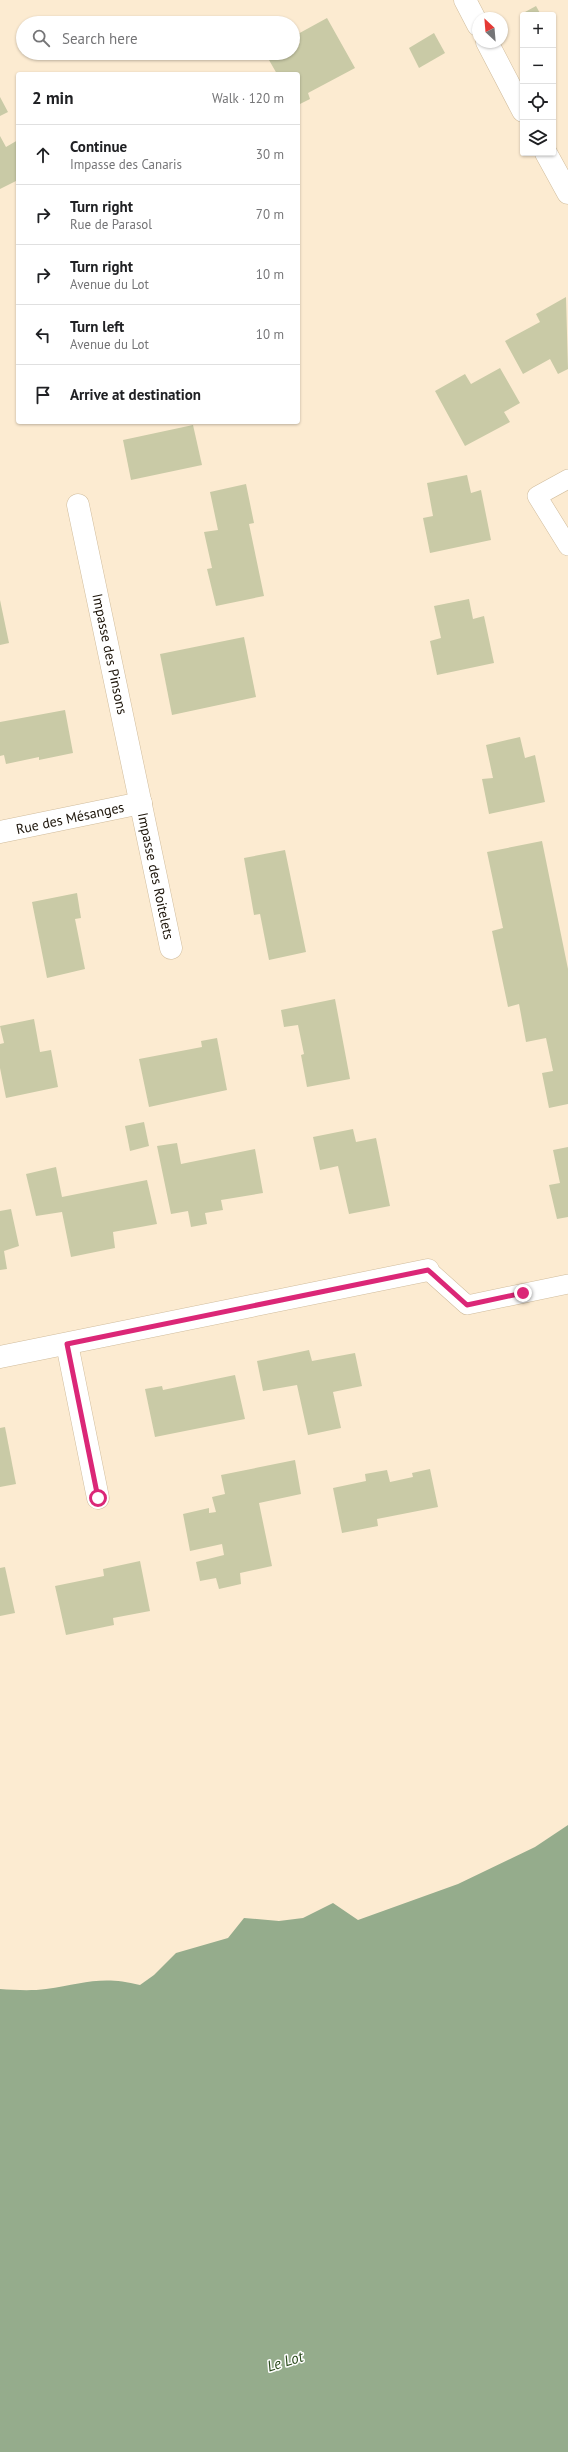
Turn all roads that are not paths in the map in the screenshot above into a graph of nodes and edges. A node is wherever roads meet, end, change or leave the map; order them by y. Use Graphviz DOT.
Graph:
graph roads {
  1 [pos="465,0"];
  2 [pos="472,13"];
  3 [pos="490,48"];
  4 [pos="520,105"];
  5 [pos="548,156"];
  6 [pos="568,193"];
  7 [pos="568,479"];
  8 [pos="78,505"];
  9 [pos="568,546"];
  10 [pos="141,803"];
  11 [pos="0,832"];
  12 [pos="171,948"];
  13 [pos="428,1270"];
  14 [pos="568,1284"];
  15 [pos="67,1344"];
  16 [pos="0,1358"];
  17 [pos="98,1498"];
  1 -- 2 [label="street"];
  3 -- 4 [label="street"];
  5 -- 6 [label="street"];
  7 -- 9 [label="lane"];
  8 -- 10 [label="street, Impasse des Pinsons"];
  10 -- 11 [label="street, Rue des Mésanges"];
  10 -- 12 [label="street, Impasse des Roitelets"];
  13 -- 14 [label="lane"];
  13 -- 15 [label="street"];
  15 -- 16 [label="street"];
  15 -- 17 [label="street"];
}
